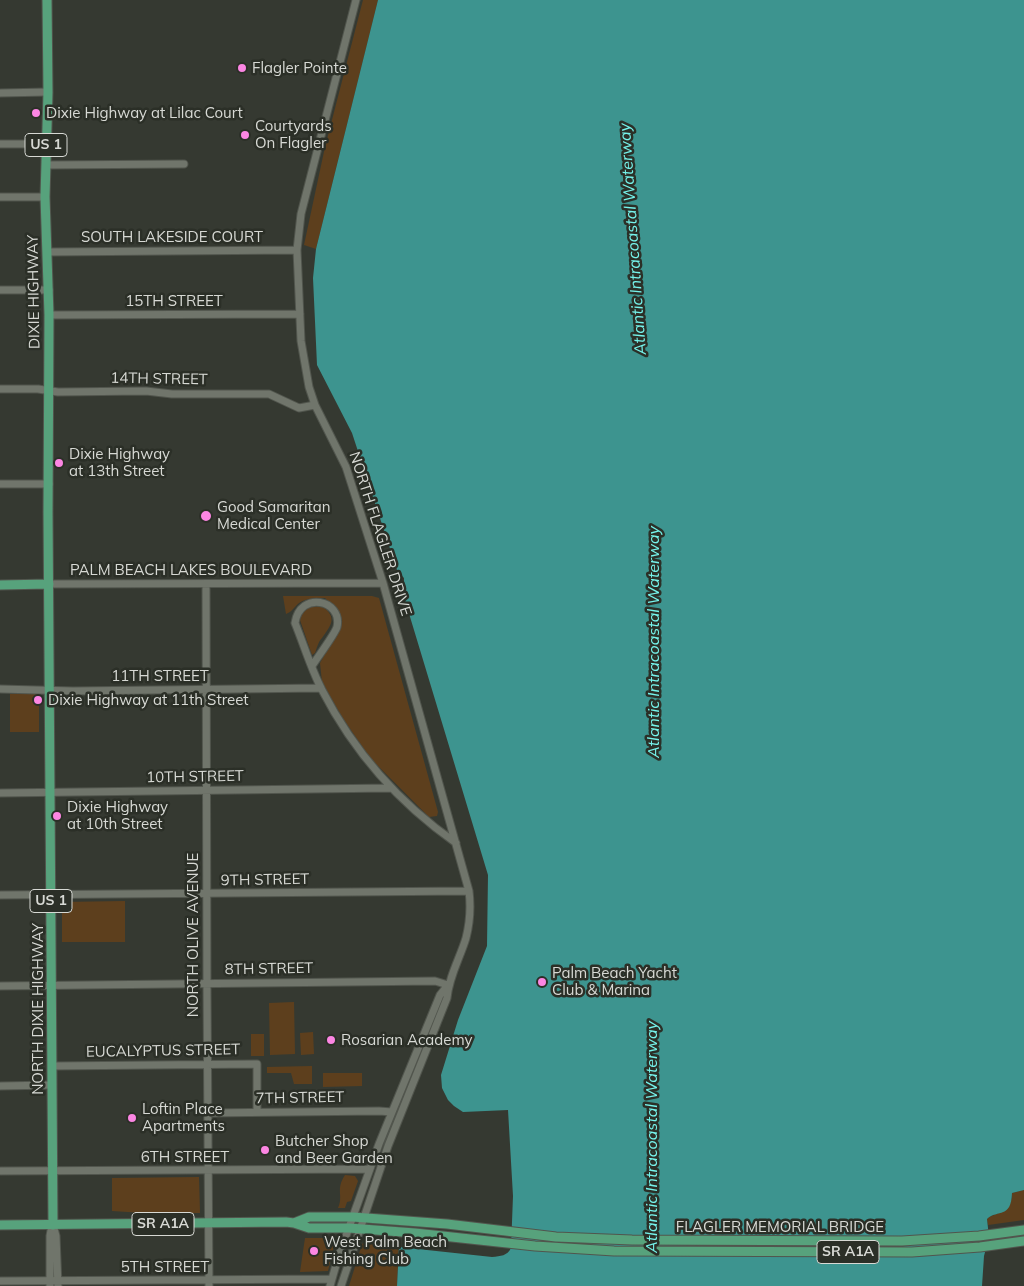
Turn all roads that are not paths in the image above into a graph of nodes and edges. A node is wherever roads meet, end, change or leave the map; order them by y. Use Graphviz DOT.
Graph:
graph roads {
  1 [pos="47,0"];
  2 [pos="356,0"];
  3 [pos="48,92"];
  4 [pos="0,93"];
  5 [pos="0,144"];
  6 [pos="46,144"];
  7 [pos="184,164"];
  8 [pos="46,165"];
  9 [pos="0,197"];
  10 [pos="45,197"];
  11 [pos="296,250"];
  12 [pos="47,252"];
  13 [pos="0,290"];
  14 [pos="49,290"];
  15 [pos="300,314"];
  16 [pos="49,315"];
  17 [pos="0,389"];
  18 [pos="49,391"];
  19 [pos="315,405"];
  20 [pos="0,484"];
  21 [pos="49,484"];
  22 [pos="383,583"];
  23 [pos="49,584"];
  24 [pos="206,584"];
  25 [pos="0,585"];
  26 [pos="312,666"];
  27 [pos="321,688"];
  28 [pos="0,689"];
  29 [pos="50,690"];
  30 [pos="206,690"];
  31 [pos="391,788"];
  32 [pos="206,790"];
  33 [pos="0,793"];
  34 [pos="50,793"];
  35 [pos="456,843"];
  36 [pos="469,891"];
  37 [pos="51,894"];
  38 [pos="206,894"];
  39 [pos="0,895"];
  40 [pos="207,984"];
  41 [pos="52,985"];
  42 [pos="448,985"];
  43 [pos="0,986"];
  44 [pos="207,1065"];
  45 [pos="52,1066"];
  46 [pos="52,1085"];
  47 [pos="0,1086"];
  48 [pos="257,1112"];
  49 [pos="392,1112"];
  50 [pos="207,1113"];
  51 [pos="370,1169"];
  52 [pos="208,1170"];
  53 [pos="0,1171"];
  54 [pos="52,1172"];
  55 [pos="353,1217"];
  56 [pos="363,1218"];
  57 [pos="294,1223"];
  58 [pos="209,1224"];
  59 [pos="0,1225"];
  60 [pos="52,1225"];
  61 [pos="348,1228"];
  62 [pos="359,1229"];
  63 [pos="1024,1230"];
  64 [pos="1024,1241"];
  65 [pos="0,1281"];
  66 [pos="209,1283"];
  67 [pos="330,1283"];
  68 [pos="50,1284"];
  69 [pos="58,1284"];
  70 [pos="340,1286"];
  1 -- 3 [label="main road, DIXIE HIGHWAY / US 1"];
  2 -- 11 [label="street, NORTH FLAGLER DRIVE"];
  3 -- 4 [label="street"];
  3 -- 6 [label="main road, DIXIE HIGHWAY / US 1"];
  5 -- 6 [label="street"];
  6 -- 8 [label="main road, DIXIE HIGHWAY / US 1"];
  7 -- 8 [label="street"];
  8 -- 10 [label="main road, DIXIE HIGHWAY / US 1"];
  9 -- 10 [label="street"];
  10 -- 12 [label="main road, DIXIE HIGHWAY / US 1"];
  11 -- 12 [label="street, SOUTH LAKESIDE COURT"];
  11 -- 15 [label="street, NORTH FLAGLER DRIVE"];
  12 -- 14 [label="main road, DIXIE HIGHWAY / US 1"];
  13 -- 14 [label="street"];
  14 -- 16 [label="main road, DIXIE HIGHWAY / US 1"];
  15 -- 16 [label="street, 15TH STREET"];
  15 -- 19 [label="street, NORTH FLAGLER DRIVE"];
  16 -- 18 [label="main road, DIXIE HIGHWAY / US 1"];
  17 -- 18 [label="street, 14TH STREET"];
  18 -- 19 [label="street, 14TH STREET"];
  18 -- 21 [label="main road, DIXIE HIGHWAY / US 1"];
  19 -- 22 [label="street, NORTH FLAGLER DRIVE"];
  20 -- 21 [label="street"];
  21 -- 23 [label="main road, DIXIE HIGHWAY / US 1"];
  22 -- 24 [label="street, PALM BEACH LAKES BOULEVARD"];
  22 -- 35 [label="street, NORTH FLAGLER DRIVE"];
  23 -- 24 [label="street, PALM BEACH LAKES BOULEVARD"];
  23 -- 25 [label="main road, PALM BEACH LAKES BOULEVARD"];
  23 -- 29 [label="main road, NORTH DIXIE HIGHWAY / US 1"];
  24 -- 30 [label="street, NORTH OLIVE AVENUE"];
  26 -- 26 [label="street"];
  26 -- 27 [label="street"];
  27 -- 30 [label="street, 11TH STREET"];
  27 -- 31 [label="street"];
  28 -- 29 [label="street, 11TH STREET"];
  29 -- 30 [label="street, 11TH STREET"];
  29 -- 34 [label="main road, NORTH DIXIE HIGHWAY / US 1"];
  30 -- 32 [label="street, NORTH OLIVE AVENUE"];
  31 -- 32 [label="street, 10TH STREET"];
  31 -- 35 [label="street"];
  32 -- 34 [label="street, 10TH STREET"];
  32 -- 38 [label="street, NORTH OLIVE AVENUE"];
  33 -- 34 [label="street, 10TH STREET"];
  34 -- 37 [label="main road, NORTH DIXIE HIGHWAY / US 1"];
  35 -- 36 [label="street, NORTH FLAGLER DRIVE"];
  36 -- 38 [label="street, 9TH STREET"];
  36 -- 42 [label="street, NORTH FLAGLER DRIVE"];
  37 -- 38 [label="street, 9TH STREET"];
  37 -- 39 [label="street, 9TH STREET"];
  37 -- 41 [label="main road, NORTH DIXIE HIGHWAY / US 1"];
  38 -- 40 [label="street, NORTH OLIVE AVENUE"];
  40 -- 41 [label="street, 8TH STREET"];
  40 -- 42 [label="street, 8TH STREET"];
  40 -- 44 [label="street, NORTH OLIVE AVENUE"];
  41 -- 43 [label="street, 8TH STREET"];
  41 -- 45 [label="main road, NORTH DIXIE HIGHWAY / US 1"];
  42 -- 49 [label="street, NORTH FLAGLER DRIVE"];
  42 -- 56 [label="street, NORTH FLAGLER DRIVE"];
  44 -- 45 [label="street, EUCALYPTUS STREET"];
  44 -- 48 [label="street, EUCALYPTUS STREET"];
  44 -- 50 [label="street, NORTH OLIVE AVENUE"];
  45 -- 46 [label="main road, NORTH DIXIE HIGHWAY / US 1"];
  46 -- 47 [label="street"];
  46 -- 54 [label="main road, NORTH DIXIE HIGHWAY / US 1"];
  48 -- 49 [label="street, 7TH STREET"];
  48 -- 50 [label="street, 7TH STREET"];
  49 -- 51 [label="street, NORTH FLAGLER DRIVE"];
  50 -- 52 [label="street, NORTH OLIVE AVENUE"];
  51 -- 52 [label="street, 6TH STREET"];
  51 -- 55 [label="street, NORTH FLAGLER DRIVE"];
  52 -- 54 [label="street, 6TH STREET"];
  52 -- 58 [label="street, NORTH OLIVE AVENUE"];
  53 -- 54 [label="street, 6TH STREET"];
  54 -- 60 [label="main road, NORTH DIXIE HIGHWAY / US 1"];
  55 -- 56 [label="main road, SR A1A"];
  55 -- 57 [label="main road, SR A1A"];
  55 -- 61 [label="street, NORTH FLAGLER DRIVE"];
  56 -- 62 [label="street, NORTH FLAGLER DRIVE"];
  56 -- 63 [label="main road, FLAGLER MEMORIAL BRIDGE / SR A1A"];
  57 -- 58 [label="main road, SR A1A"];
  57 -- 61 [label="main road, SR A1A"];
  58 -- 60 [label="main road, SR A1A"];
  58 -- 66 [label="street, NORTH OLIVE AVENUE"];
  59 -- 60 [label="main road"];
  60 -- 68 [label="street, NORTH DIXIE HIGHWAY"];
  60 -- 69 [label="street, NORTH DIXIE HIGHWAY"];
  61 -- 62 [label="main road, SR A1A"];
  61 -- 67 [label="street, NORTH FLAGLER DRIVE"];
  62 -- 64 [label="main road, FLAGLER MEMORIAL BRIDGE / SR A1A"];
  62 -- 70 [label="street, NORTH FLAGLER DRIVE"];
  65 -- 68 [label="street, 5TH STREET"];
  66 -- 67 [label="street, 5TH STREET"];
  66 -- 69 [label="street, 5TH STREET"];
  68 -- 69 [label="street, 5TH STREET"];
}
